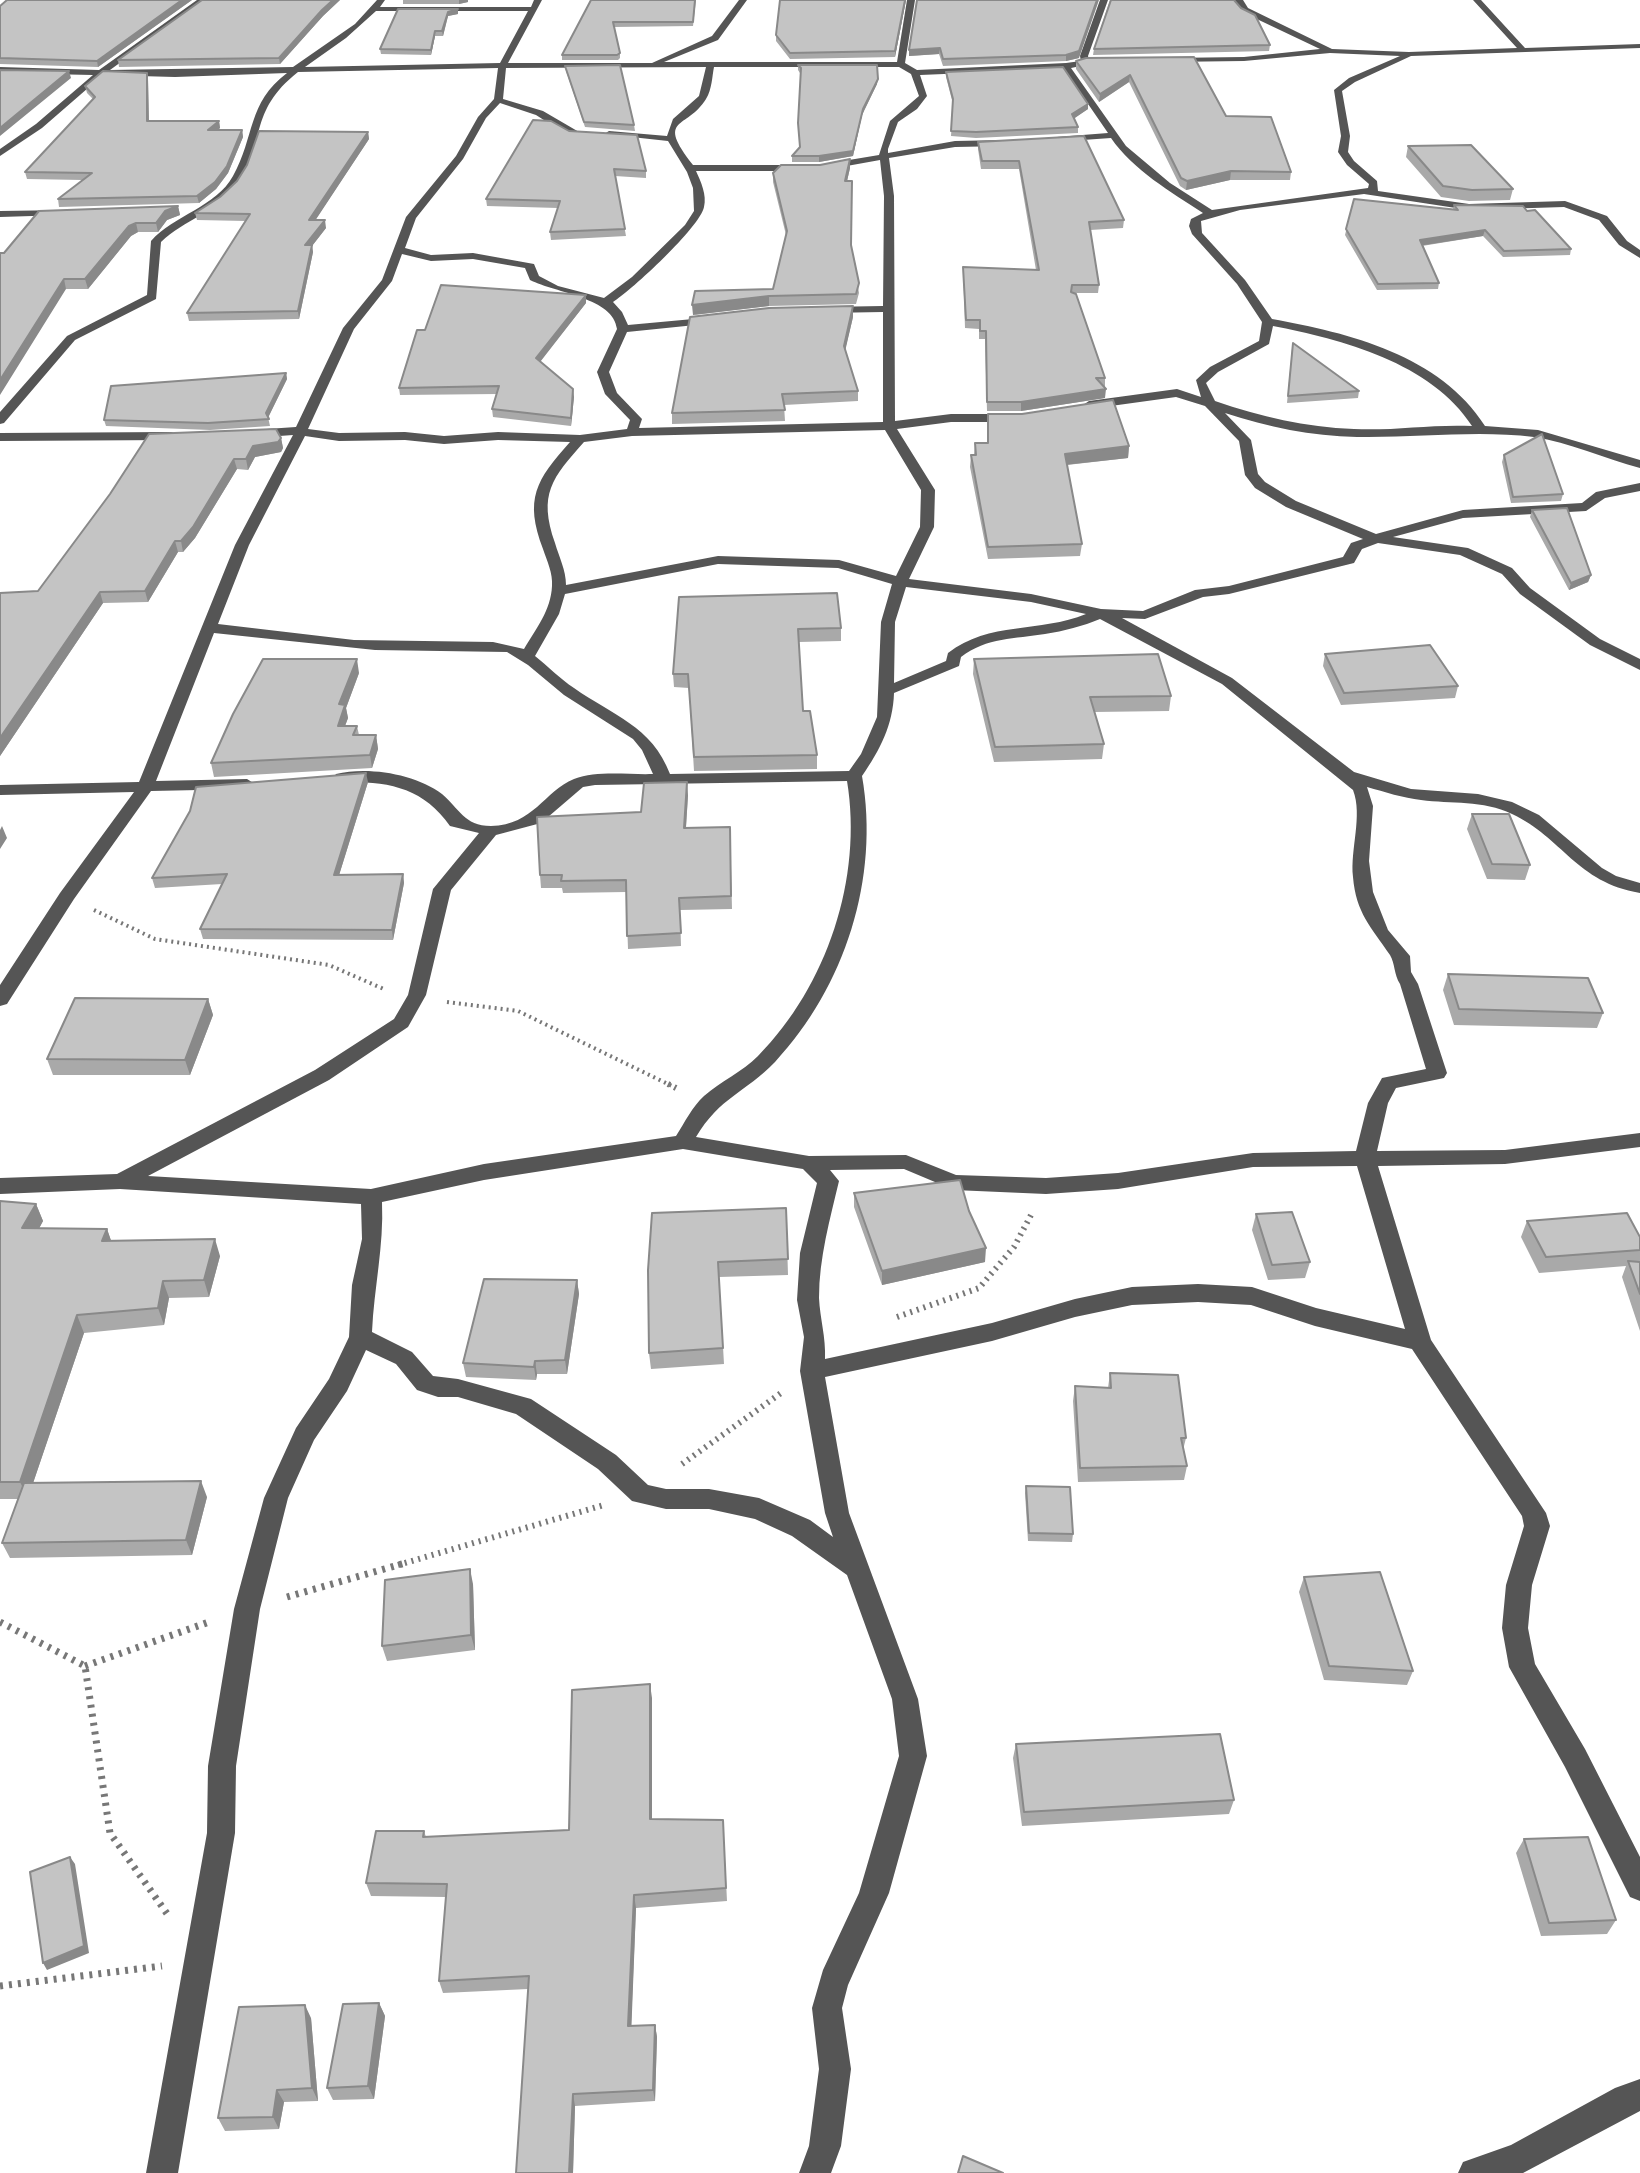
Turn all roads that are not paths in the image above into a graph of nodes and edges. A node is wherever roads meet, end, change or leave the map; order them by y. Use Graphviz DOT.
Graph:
graph roads {
  1 [pos="202,0"];
  2 [pos="381,0"];
  3 [pos="538,0"];
  4 [pos="743,0"];
  5 [pos="911,0"];
  6 [pos="1104,0"];
  7 [pos="1239,0"];
  8 [pos="1477,0"];
  9 [pos="375,9"];
  10 [pos="531,9"];
  11 [pos="1640,46"];
  12 [pos="1523,50"];
  13 [pos="1330,51"];
  14 [pos="1409,54"];
  15 [pos="1165,60"];
  16 [pos="1085,61"];
  17 [pos="1117,61"];
  18 [pos="901,64"];
  19 [pos="711,65"];
  20 [pos="652,66"];
  21 [pos="1066,66"];
  22 [pos="502,67"];
  23 [pos="0,70"];
  24 [pos="296,71"];
  25 [pos="100,73"];
  26 [pos="915,73"];
  27 [pos="498,100"];
  28 [pos="1113,135"];
  29 [pos="672,139"];
  30 [pos="1040,142"];
  31 [pos="1014,143"];
  32 [pos="0,153"];
  33 [pos="883,155"];
  34 [pos="691,168"];
  35 [pos="1361,191"];
  36 [pos="205,209"];
  37 [pos="176,210"];
  38 [pos="81,212"];
  39 [pos="1210,213"];
  40 [pos="0,214"];
  41 [pos="400,250"];
  42 [pos="1640,255"];
  43 [pos="606,302"];
  44 [pos="891,309"];
  45 [pos="819,310"];
  46 [pos="731,318"];
  47 [pos="1268,322"];
  48 [pos="624,329"];
  49 [pos="1211,406"];
  50 [pos="1068,409"];
  51 [pos="1021,418"];
  52 [pos="0,420"];
  53 [pos="889,426"];
  54 [pos="299,431"];
  55 [pos="1481,431"];
  56 [pos="632,432"];
  57 [pos="240,435"];
  58 [pos="181,436"];
  59 [pos="0,437"];
  60 [pos="580,439"];
  61 [pos="1640,464"];
  62 [pos="1640,487"];
  63 [pos="1375,538"];
  64 [pos="900,582"];
  65 [pos="559,591"];
  66 [pos="1101,613"];
  67 [pos="209,628"];
  68 [pos="528,655"];
  69 [pos="1640,665"];
  70 [pos="885,691"];
  71 [pos="1348,775"];
  72 [pos="854,776"];
  73 [pos="321,779"];
  74 [pos="664,781"];
  75 [pos="269,783"];
  76 [pos="145,788"];
  77 [pos="0,790"];
  78 [pos="490,831"];
  79 [pos="1640,888"];
  80 [pos="0,1000"];
  81 [pos="1640,1140"];
  82 [pos="683,1142"];
  83 [pos="1365,1158"];
  84 [pos="809,1163"];
  85 [pos="120,1181"];
  86 [pos="0,1186"];
  87 [pos="371,1197"];
  88 [pos="360,1337"];
  89 [pos="1420,1342"];
  90 [pos="812,1371"];
  91 [pos="856,1567"];
  92 [pos="1640,1887"];
  93 [pos="1640,2095"];
  94 [pos="1481,2172"];
  95 [pos="162,2173"];
  96 [pos="815,2173"];
  1 -- 25 [label="street"];
  2 -- 9 [label="street"];
  3 -- 10 [label="street"];
  4 -- 20 [label="street"];
  5 -- 18 [label="street"];
  6 -- 16 [label="street"];
  7 -- 13 [label="street"];
  8 -- 12 [label="street"];
  9 -- 10 [label="street"];
  9 -- 24 [label="street"];
  10 -- 22 [label="street"];
  11 -- 12 [label="street"];
  12 -- 14 [label="street"];
  13 -- 14 [label="street"];
  13 -- 15 [label="street"];
  14 -- 35 [label="street"];
  16 -- 17 [label="street"];
  16 -- 21 [label="street"];
  18 -- 19 [label="street"];
  18 -- 26 [label="street"];
  19 -- 20 [label="street"];
  19 -- 29 [label="street"];
  20 -- 22 [label="street"];
  21 -- 26 [label="street"];
  21 -- 28 [label="street"];
  22 -- 24 [label="street"];
  22 -- 27 [label="street"];
  23 -- 25 [label="street"];
  24 -- 25 [label="street"];
  24 -- 36 [label="street"];
  25 -- 32 [label="street"];
  26 -- 33 [label="street"];
  27 -- 29 [label="street"];
  27 -- 41 [label="street"];
  28 -- 30 [label="street"];
  28 -- 39 [label="street"];
  29 -- 34 [label="street"];
  31 -- 33 [label="street"];
  33 -- 34 [label="street"];
  33 -- 44 [label="street"];
  34 -- 43 [label="street"];
  35 -- 39 [label="street"];
  35 -- 42 [label="street"];
  36 -- 37 [label="street"];
  36 -- 52 [label="street"];
  38 -- 40 [label="street"];
  39 -- 47 [label="street"];
  41 -- 43 [label="street"];
  41 -- 54 [label="street"];
  43 -- 48 [label="street"];
  44 -- 45 [label="street"];
  44 -- 53 [label="street"];
  46 -- 48 [label="street"];
  47 -- 49 [label="street"];
  47 -- 55 [label="street"];
  48 -- 56 [label="street"];
  49 -- 50 [label="street"];
  49 -- 55 [label="street"];
  49 -- 63 [label="street"];
  51 -- 53 [label="street"];
  53 -- 56 [label="street"];
  53 -- 64 [label="street"];
  54 -- 57 [label="street"];
  54 -- 60 [label="street"];
  54 -- 67 [label="street"];
  55 -- 61 [label="street"];
  56 -- 60 [label="street"];
  58 -- 59 [label="street"];
  60 -- 65 [label="street"];
  62 -- 63 [label="street"];
  63 -- 66 [label="street"];
  63 -- 69 [label="street"];
  64 -- 65 [label="street"];
  64 -- 66 [label="street"];
  64 -- 70 [label="street"];
  65 -- 68 [label="street"];
  66 -- 70 [label="street"];
  66 -- 71 [label="street"];
  67 -- 68 [label="street"];
  67 -- 76 [label="street"];
  68 -- 74 [label="street"];
  70 -- 72 [label="street"];
  71 -- 79 [label="street"];
  71 -- 83 [label="street"];
  72 -- 74 [label="street"];
  72 -- 82 [label="street"];
  73 -- 78 [label="street"];
  74 -- 78 [label="street"];
  75 -- 76 [label="street"];
  76 -- 77 [label="street"];
  76 -- 80 [label="street"];
  78 -- 85 [label="street"];
  81 -- 83 [label="street"];
  82 -- 84 [label="street"];
  82 -- 87 [label="street"];
  83 -- 84 [label="street"];
  83 -- 89 [label="street"];
  84 -- 90 [label="street"];
  85 -- 86 [label="street"];
  85 -- 87 [label="street"];
  87 -- 88 [label="street"];
  88 -- 91 [label="street"];
  88 -- 95 [label="street"];
  89 -- 90 [label="street"];
  89 -- 92 [label="street"];
  90 -- 91 [label="street"];
  91 -- 96 [label="street"];
  93 -- 94 [label="street"];
}
